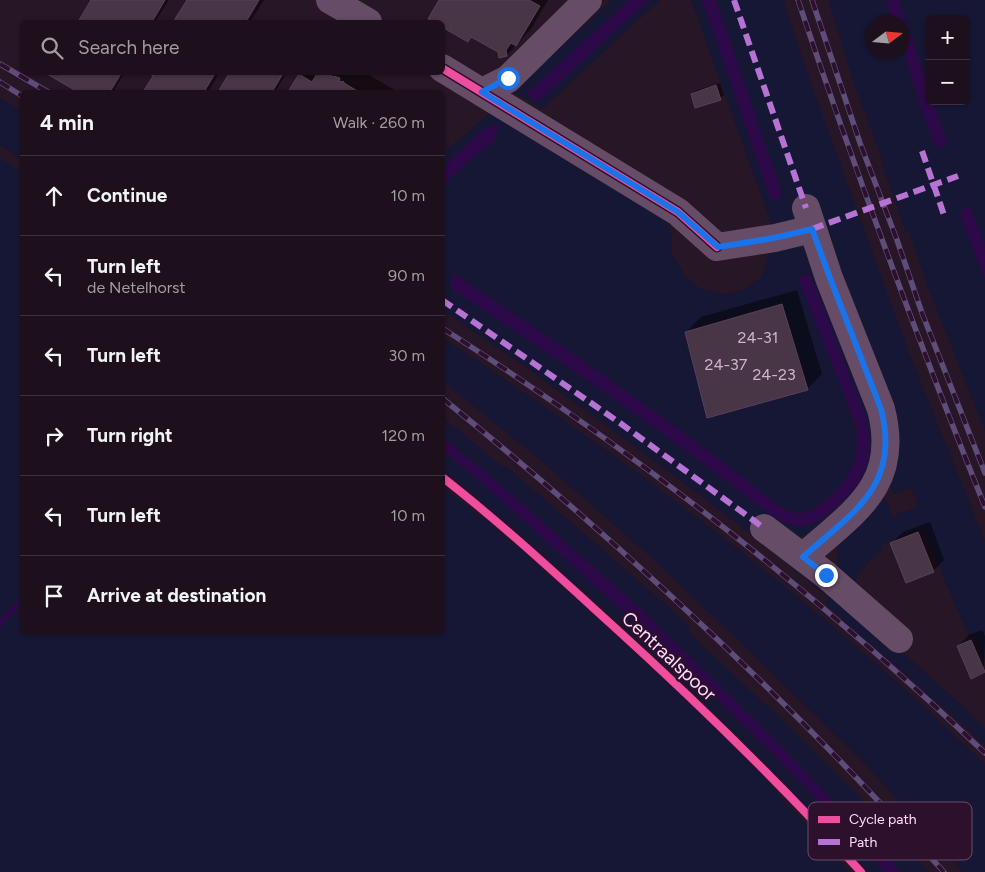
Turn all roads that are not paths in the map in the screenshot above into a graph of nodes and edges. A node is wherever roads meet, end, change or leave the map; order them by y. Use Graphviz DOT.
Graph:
graph roads {
  1 [pos="330,0"];
  2 [pos="588,0"];
  3 [pos="365,20"];
  4 [pos="445,70"];
  5 [pos="482,92"];
  6 [pos="764,528"];
  7 [pos="803,557"];
  8 [pos="899,639"];
  1 -- 3 [label="street"];
  2 -- 5 [label="street"];
  4 -- 5 [label="street"];
  5 -- 7 [label="street"];
  6 -- 7 [label="street"];
  7 -- 8 [label="street"];
}
